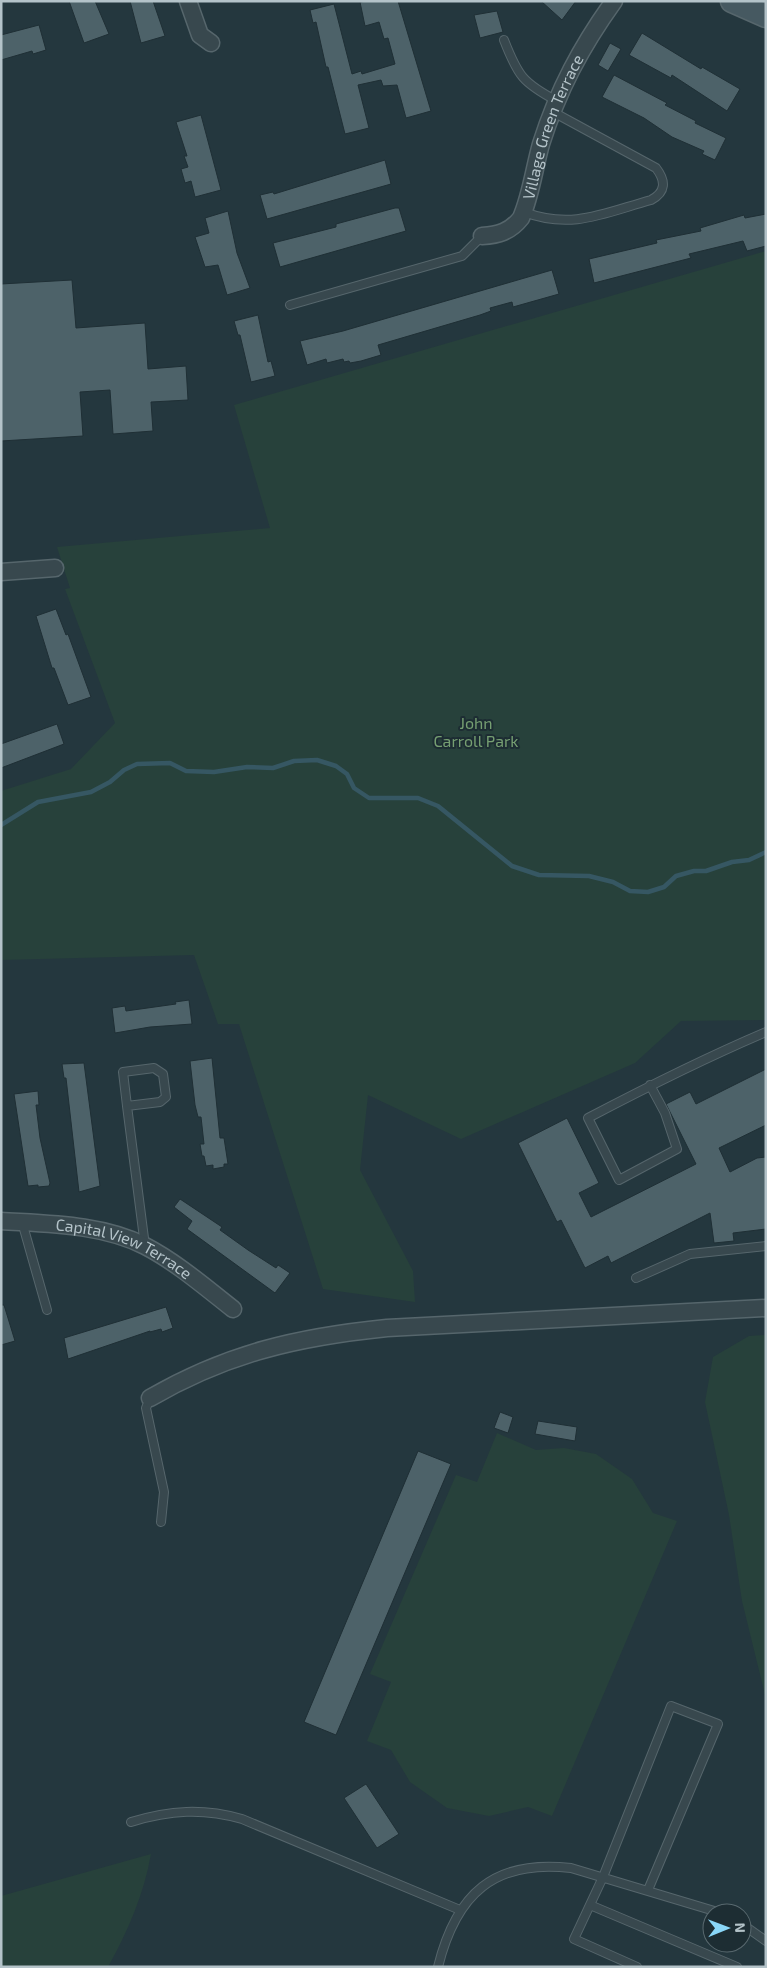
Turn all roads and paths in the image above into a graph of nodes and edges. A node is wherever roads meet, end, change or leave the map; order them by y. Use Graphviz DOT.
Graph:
graph roads {
  1 [pos="188,1"];
  2 [pos="614,1"];
  3 [pos="732,1"];
  4 [pos="766,16"];
  5 [pos="504,40"];
  6 [pos="211,43"];
  7 [pos="555,107"];
  8 [pos="524,212"];
  9 [pos="482,236"];
  10 [pos="290,305"];
  11 [pos="55,568"];
  12 [pos="1,572"];
  13 [pos="766,1032"];
  14 [pos="650,1085"];
  15 [pos="127,1106"];
  16 [pos="1,1221"];
  17 [pos="22,1222"];
  18 [pos="145,1246"];
  19 [pos="766,1246"];
  20 [pos="636,1278"];
  21 [pos="766,1308"];
  22 [pos="232,1309"];
  23 [pos="47,1310"];
  24 [pos="150,1398"];
  25 [pos="161,1522"];
  26 [pos="131,1822"];
  27 [pos="603,1877"];
  28 [pos="648,1890"];
  29 [pos="590,1905"];
  30 [pos="702,1907"];
  31 [pos="460,1910"];
  32 [pos="752,1931"];
  33 [pos="766,1941"];
  34 [pos="438,1967"];
  35 [pos="637,1967"];
  36 [pos="737,1967"];
  1 -- 6 [label="street"];
  2 -- 7 [label="street, Village Green Terrace"];
  3 -- 4 [label="street"];
  5 -- 7 [label="lane"];
  7 -- 8 [label="street, Village Green Terrace"];
  7 -- 8 [label="lane"];
  8 -- 9 [label="street, Village Green Terrace"];
  9 -- 10 [label="lane"];
  11 -- 12 [label="street"];
  13 -- 14 [label="lane"];
  14 -- 14 [label="lane"];
  15 -- 15 [label="lane"];
  15 -- 18 [label="lane"];
  16 -- 17 [label="street, Capital View Terrace"];
  17 -- 18 [label="street, Capital View Terrace"];
  17 -- 23 [label="lane"];
  18 -- 22 [label="street, Capital View Terrace"];
  19 -- 20 [label="lane"];
  21 -- 24 [label="street"];
  24 -- 25 [label="lane"];
  26 -- 31 [label="lane"];
  27 -- 28 [label="lane"];
  27 -- 28 [label="lane"];
  27 -- 29 [label="lane"];
  27 -- 31 [label="lane"];
  28 -- 30 [label="lane"];
  29 -- 35 [label="lane"];
  29 -- 36 [label="lane"];
  31 -- 34 [label="lane"];
  32 -- 33 [label="lane"];
}
